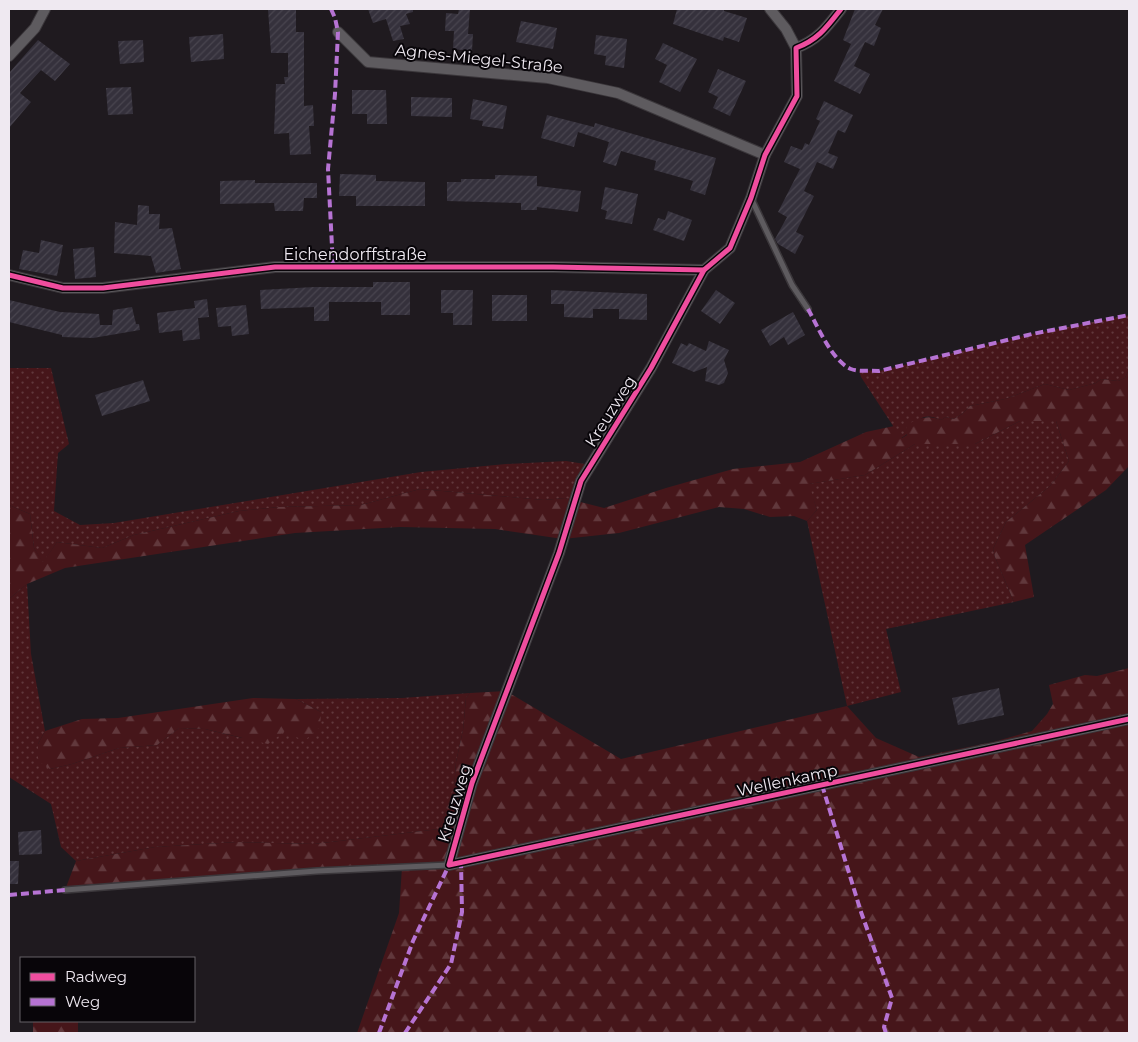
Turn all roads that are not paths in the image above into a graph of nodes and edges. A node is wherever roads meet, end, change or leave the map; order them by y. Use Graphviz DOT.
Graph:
graph roads {
  1 [pos="45,9"];
  2 [pos="770,9"];
  3 [pos="841,9"];
  4 [pos="338,32"];
  5 [pos="796,48"];
  6 [pos="9,56"];
  7 [pos="765,156"];
  8 [pos="751,198"];
  9 [pos="704,270"];
  10 [pos="9,274"];
  11 [pos="808,309"];
  12 [pos="1129,719"];
  13 [pos="449,865"];
  14 [pos="65,890"];
  1 -- 6 [label="street"];
  2 -- 5 [label="street"];
  3 -- 5 [label="street"];
  4 -- 7 [label="street, Agnes-Miegel-Straße"];
  5 -- 7 [label="street, Kreuzweg"];
  7 -- 8 [label="street, Kreuzweg"];
  8 -- 9 [label="street, Kreuzweg"];
  8 -- 11 [label="lane"];
  9 -- 10 [label="street, Eichendorffstraße"];
  9 -- 13 [label="street, Kreuzweg"];
  12 -- 13 [label="street, Wellenkamp"];
  13 -- 14 [label="lane"];
}
